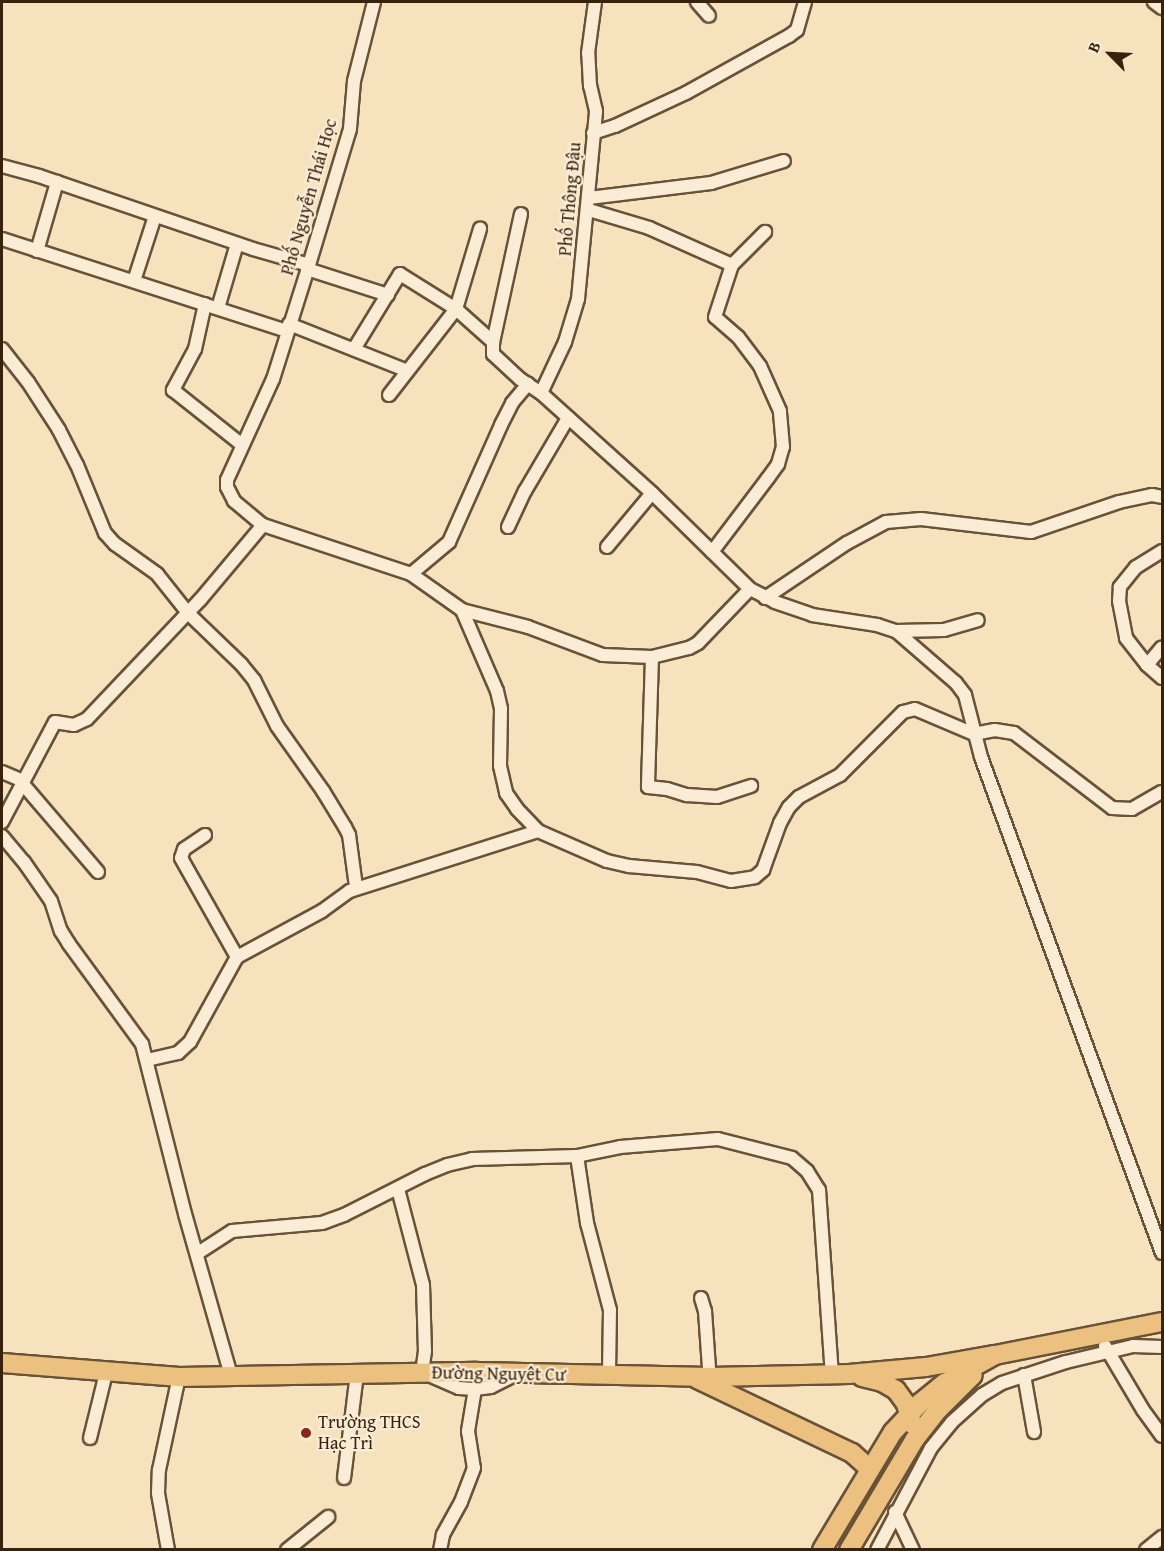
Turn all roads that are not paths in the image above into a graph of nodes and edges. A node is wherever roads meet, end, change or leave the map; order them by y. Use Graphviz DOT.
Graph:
graph roads {
  1 [pos="374,2"];
  2 [pos="595,2"];
  3 [pos="696,2"];
  4 [pos="805,2"];
  5 [pos="1154,2"];
  6 [pos="1162,8"];
  7 [pos="709,16"];
  8 [pos="593,133"];
  9 [pos="784,161"];
  10 [pos="2,166"];
  11 [pos="57,182"];
  12 [pos="589,204"];
  13 [pos="521,214"];
  14 [pos="155,216"];
  15 [pos="480,229"];
  16 [pos="765,232"];
  17 [pos="2,238"];
  18 [pos="237,244"];
  19 [pos="36,251"];
  20 [pos="732,265"];
  21 [pos="308,267"];
  22 [pos="134,281"];
  23 [pos="388,295"];
  24 [pos="205,304"];
  25 [pos="218,308"];
  26 [pos="456,309"];
  27 [pos="288,327"];
  28 [pos="493,342"];
  29 [pos="2,349"];
  30 [pos="354,349"];
  31 [pos="405,370"];
  32 [pos="528,384"];
  33 [pos="541,393"];
  34 [pos="389,395"];
  35 [pos="568,418"];
  36 [pos="241,444"];
  37 [pos="652,493"];
  38 [pos="1162,497"];
  39 [pos="263,525"];
  40 [pos="508,527"];
  41 [pos="607,547"];
  42 [pos="1162,551"];
  43 [pos="712,552"];
  44 [pos="411,574"];
  45 [pos="750,590"];
  46 [pos="765,598"];
  47 [pos="462,610"];
  48 [pos="188,613"];
  49 [pos="978,620"];
  50 [pos="896,631"];
  51 [pos="1162,646"];
  52 [pos="652,657"];
  53 [pos="1147,665"];
  54 [pos="1162,678"];
  55 [pos="974,735"];
  56 [pos="2,772"];
  57 [pos="22,782"];
  58 [pos="751,786"];
  59 [pos="1162,792"];
  60 [pos="2,822"];
  61 [pos="538,831"];
  62 [pos="205,835"];
  63 [pos="2,836"];
  64 [pos="98,872"];
  65 [pos="356,887"];
  66 [pos="237,957"];
  67 [pos="147,1060"];
  68 [pos="578,1156"];
  69 [pos="398,1189"];
  70 [pos="198,1253"];
  71 [pos="1162,1253"];
  72 [pos="701,1298"];
  73 [pos="1161,1324"];
  74 [pos="1104,1343"];
  75 [pos="1162,1347"];
  76 [pos="995,1355"];
  77 [pos="2,1363"];
  78 [pos="422,1372"];
  79 [pos="106,1373"];
  80 [pos="357,1373"];
  81 [pos="519,1373"];
  82 [pos="840,1374"];
  83 [pos="1024,1375"];
  84 [pos="231,1376"];
  85 [pos="609,1376"];
  86 [pos="178,1377"];
  87 [pos="710,1380"];
  88 [pos="475,1389"];
  89 [pos="910,1413"];
  90 [pos="1034,1432"];
  91 [pos="1162,1436"];
  92 [pos="90,1438"];
  93 [pos="904,1457"];
  94 [pos="870,1469"];
  95 [pos="344,1478"];
  96 [pos="895,1512"];
  97 [pos="328,1517"];
  98 [pos="1162,1537"];
  99 [pos="168,1550"];
  100 [pos="287,1550"];
  101 [pos="440,1550"];
  102 [pos="822,1550"];
  103 [pos="849,1550"];
  104 [pos="877,1550"];
  105 [pos="913,1550"];
  106 [pos="1146,1550"];
  1 -- 21 [label="street, Phố Nguyễn Thái Học"];
  2 -- 8 [label="street, Phố Thông Đậu"];
  3 -- 7 [label="street"];
  4 -- 8 [label="street"];
  5 -- 6 [label="street"];
  8 -- 12 [label="street, Phố Thông Đậu"];
  9 -- 12 [label="street"];
  10 -- 11 [label="street"];
  11 -- 14 [label="street"];
  11 -- 19 [label="street"];
  12 -- 20 [label="street"];
  12 -- 33 [label="street, Phố Thông Đậu"];
  13 -- 28 [label="street"];
  14 -- 18 [label="street"];
  14 -- 22 [label="street"];
  15 -- 26 [label="street"];
  16 -- 20 [label="street"];
  17 -- 19 [label="street"];
  18 -- 21 [label="street"];
  18 -- 25 [label="street"];
  19 -- 22 [label="street"];
  20 -- 43 [label="street"];
  21 -- 23 [label="street"];
  21 -- 27 [label="street, Phố Nguyễn Thái Học"];
  22 -- 24 [label="street"];
  23 -- 26 [label="street"];
  23 -- 30 [label="street"];
  24 -- 25 [label="street"];
  24 -- 36 [label="street"];
  25 -- 27 [label="street"];
  26 -- 28 [label="street"];
  26 -- 31 [label="street"];
  27 -- 30 [label="street"];
  27 -- 36 [label="street, Phố Nguyễn Thái Học"];
  28 -- 32 [label="street"];
  29 -- 48 [label="street"];
  30 -- 31 [label="street"];
  31 -- 34 [label="street"];
  32 -- 33 [label="street"];
  32 -- 44 [label="street"];
  33 -- 35 [label="street"];
  35 -- 37 [label="street"];
  35 -- 40 [label="street"];
  36 -- 39 [label="street, Phố Nguyễn Thái Học"];
  37 -- 41 [label="street"];
  37 -- 43 [label="street"];
  38 -- 46 [label="street"];
  39 -- 44 [label="street"];
  39 -- 48 [label="street"];
  42 -- 53 [label="street"];
  43 -- 45 [label="street"];
  44 -- 47 [label="street"];
  45 -- 46 [label="street"];
  45 -- 52 [label="street"];
  46 -- 50 [label="street"];
  47 -- 52 [label="street"];
  47 -- 61 [label="street"];
  48 -- 57 [label="street"];
  48 -- 65 [label="street"];
  49 -- 50 [label="street"];
  50 -- 55 [label="street"];
  51 -- 53 [label="street"];
  52 -- 58 [label="street"];
  53 -- 54 [label="street"];
  55 -- 59 [label="street"];
  55 -- 61 [label="street"];
  55 -- 71 [label="street"];
  56 -- 57 [label="street"];
  57 -- 60 [label="street"];
  57 -- 64 [label="street"];
  61 -- 65 [label="street"];
  62 -- 66 [label="street"];
  63 -- 67 [label="street"];
  65 -- 66 [label="street"];
  66 -- 67 [label="street"];
  67 -- 70 [label="street"];
  68 -- 69 [label="street"];
  68 -- 82 [label="street"];
  68 -- 85 [label="street"];
  69 -- 70 [label="street"];
  69 -- 78 [label="street"];
  70 -- 84 [label="street"];
  72 -- 87 [label="street"];
  73 -- 74 [label="highway, Đường Nguyệt Cư"];
  74 -- 75 [label="street"];
  74 -- 76 [label="highway, Đường Nguyệt Cư"];
  74 -- 83 [label="street"];
  74 -- 91 [label="street"];
  76 -- 82 [label="highway, Đường Nguyệt Cư"];
  76 -- 89 [label="highway"];
  76 -- 93 [label="highway"];
  77 -- 79 [label="highway, Đường Nguyệt Cư"];
  78 -- 80 [label="highway, Đường Nguyệt Cư"];
  78 -- 81 [label="highway, Đường Nguyệt Cư"];
  78 -- 88 [label="street"];
  79 -- 86 [label="highway, Đường Nguyệt Cư"];
  79 -- 92 [label="street"];
  80 -- 84 [label="highway, Đường Nguyệt Cư"];
  80 -- 95 [label="street"];
  81 -- 85 [label="highway, Đường Nguyệt Cư"];
  81 -- 88 [label="street"];
  82 -- 87 [label="highway, Đường Nguyệt Cư"];
  82 -- 89 [label="highway"];
  83 -- 90 [label="street"];
  83 -- 96 [label="street"];
  84 -- 86 [label="highway, Đường Nguyệt Cư"];
  85 -- 87 [label="highway, Đường Nguyệt Cư"];
  86 -- 99 [label="street"];
  87 -- 94 [label="highway"];
  88 -- 101 [label="street"];
  89 -- 93 [label="highway"];
  89 -- 94 [label="highway"];
  93 -- 103 [label="highway"];
  94 -- 102 [label="highway"];
  96 -- 104 [label="street"];
  96 -- 105 [label="street"];
  97 -- 100 [label="street"];
  98 -- 106 [label="street"];
}
